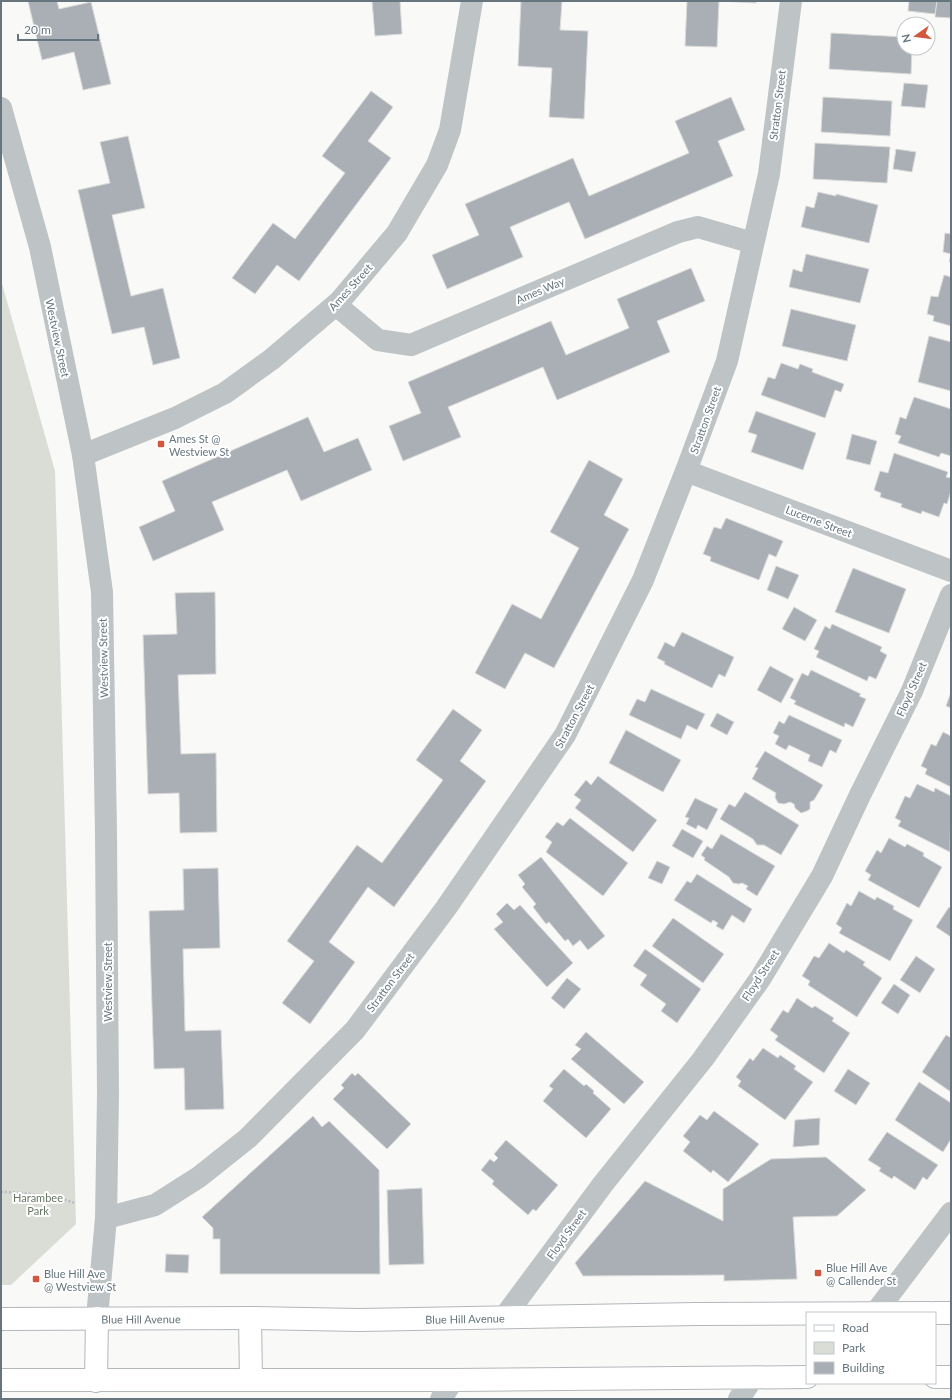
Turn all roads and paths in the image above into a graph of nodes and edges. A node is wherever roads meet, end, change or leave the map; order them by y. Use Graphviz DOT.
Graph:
graph roads {
  1 [pos="472,1"];
  2 [pos="791,1"];
  3 [pos="1,108"];
  4 [pos="753,243"];
  5 [pos="336,305"];
  6 [pos="83,455"];
  7 [pos="686,471"];
  8 [pos="951,571"];
  9 [pos="951,595"];
  10 [pos="1,1192"];
  11 [pos="74,1203"];
  12 [pos="951,1213"];
  13 [pos="106,1218"];
  14 [pos="877,1312"];
  15 [pos="936,1313"];
  16 [pos="951,1313"];
  17 [pos="806,1314"];
  18 [pos="506,1316"];
  19 [pos="1,1318"];
  20 [pos="98,1318"];
  21 [pos="250,1318"];
  22 [pos="936,1377"];
  23 [pos="951,1377"];
  24 [pos="752,1378"];
  25 [pos="806,1378"];
  26 [pos="1,1380"];
  27 [pos="96,1380"];
  28 [pos="251,1380"];
  29 [pos="453,1380"];
  30 [pos="441,1399"];
  31 [pos="739,1399"];
  1 -- 5 [label="street, Ames Street"];
  2 -- 4 [label="street, Stratton Street"];
  3 -- 6 [label="street, Westview Street"];
  4 -- 5 [label="street, Ames Way"];
  4 -- 7 [label="street, Stratton Street"];
  5 -- 6 [label="street, Ames Street"];
  6 -- 13 [label="street, Westview Street"];
  7 -- 8 [label="street, Lucerne Street"];
  7 -- 13 [label="street, Stratton Street"];
  9 -- 18 [label="street, Floyd Street"];
  10 -- 11 [label="path"];
  12 -- 14 [label="street"];
  13 -- 20 [label="street"];
  15 -- 16 [label="main road"];
  17 -- 18 [label="main road, Blue Hill Avenue"];
  18 -- 21 [label="main road, Blue Hill Avenue"];
  19 -- 20 [label="main road, Blue Hill Avenue"];
  20 -- 21 [label="main road, Blue Hill Avenue"];
  20 -- 27 [label="main road"];
  21 -- 28 [label="main road"];
  22 -- 23 [label="main road"];
  24 -- 25 [label="main road"];
  24 -- 29 [label="main road"];
  24 -- 31 [label="street"];
  26 -- 27 [label="main road"];
  27 -- 28 [label="main road"];
  28 -- 29 [label="main road"];
  29 -- 30 [label="street"];
}
